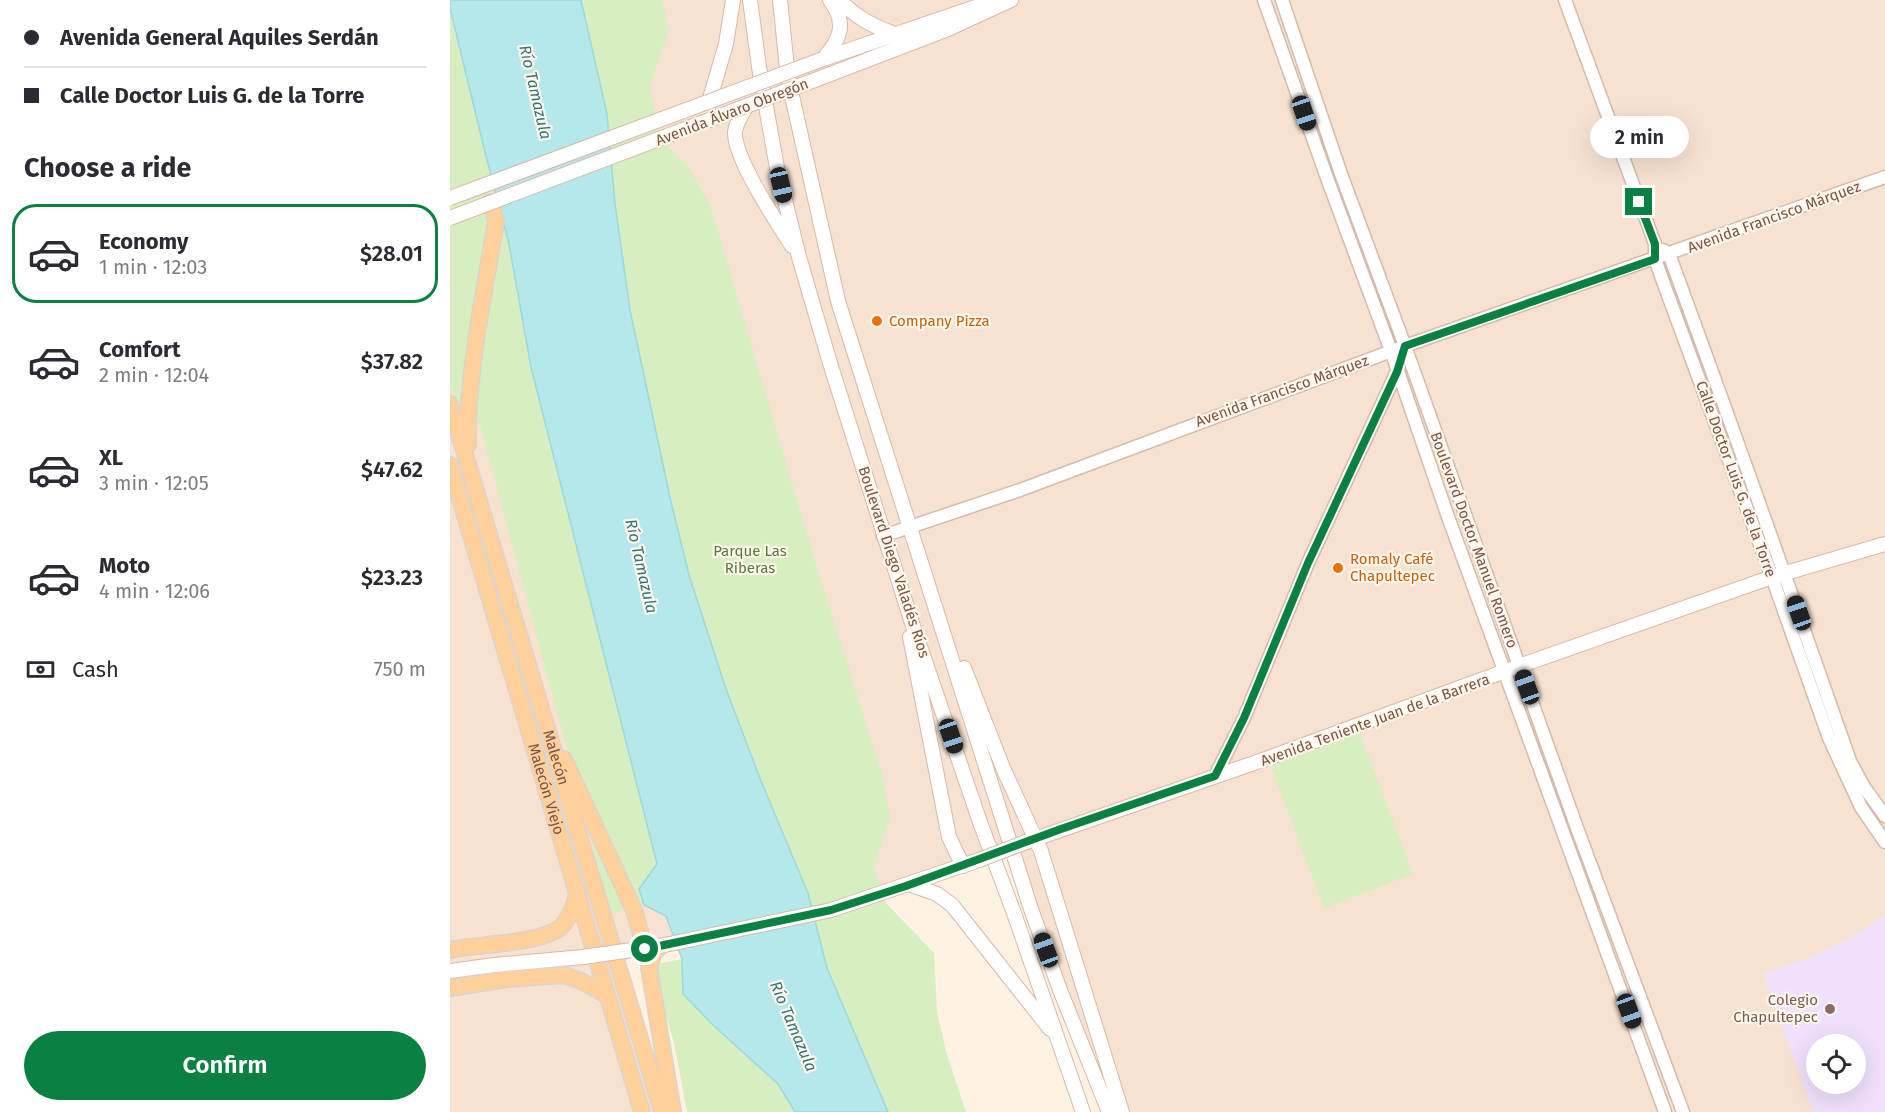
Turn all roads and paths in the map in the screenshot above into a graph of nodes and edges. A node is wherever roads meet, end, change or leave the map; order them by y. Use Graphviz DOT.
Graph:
graph roads {
  1 [pos="734,0"];
  2 [pos="750,0"];
  3 [pos="780,0"];
  4 [pos="790,0"];
  5 [pos="830,0"];
  6 [pos="839,0"];
  7 [pos="996,0"];
  8 [pos="1011,0"];
  9 [pos="1264,0"];
  10 [pos="1282,0"];
  11 [pos="1565,0"];
  12 [pos="781,18"];
  13 [pos="895,34"];
  14 [pos="823,59"];
  15 [pos="709,102"];
  16 [pos="747,106"];
  17 [pos="1885,177"];
  18 [pos="450,198"];
  19 [pos="490,202"];
  20 [pos="450,218"];
  21 [pos="1655,244"];
  22 [pos="1670,254"];
  23 [pos="799,257"];
  24 [pos="1655,259"];
  25 [pos="1405,346"];
  26 [pos="1391,351"];
  27 [pos="1397,372"];
  28 [pos="450,404"];
  29 [pos="468,464"];
  30 [pos="450,465"];
  31 [pos="911,527"];
  32 [pos="884,536"];
  33 [pos="1885,544"];
  34 [pos="1778,575"];
  35 [pos="934,603"];
  36 [pos="912,623"];
  37 [pos="1520,666"];
  38 [pos="1504,672"];
  39 [pos="547,725"];
  40 [pos="1215,776"];
  41 [pos="1885,816"];
  42 [pos="1030,841"];
  43 [pos="1885,842"];
  44 [pos="963,866"];
  45 [pos="908,885"];
  46 [pos="578,893"];
  47 [pos="652,948"];
  48 [pos="450,950"];
  49 [pos="450,971"];
  50 [pos="450,988"];
  51 [pos="607,995"];
  52 [pos="1056,1038"];
  53 [pos="642,1112"];
  54 [pos="662,1112"];
  55 [pos="673,1112"];
  56 [pos="1083,1112"];
  57 [pos="1109,1112"];
  58 [pos="1122,1112"];
  59 [pos="1665,1112"];
  60 [pos="1683,1112"];
  1 -- 15 [label="main road"];
  2 -- 23 [label="main road, Boulevard Diego Valadés Ríos"];
  3 -- 12 [label="main road, Boulevard Diego Valadés Ríos"];
  4 -- 12 [label="main road"];
  5 -- 14 [label="main road"];
  6 -- 13 [label="main road"];
  7 -- 13 [label="main road, Avenida Álvaro Obregón"];
  8 -- 16 [label="main road, Avenida Álvaro Obregón, bridge"];
  9 -- 26 [label="street, Boulevard Doctor Manuel Romero"];
  10 -- 25 [label="street, Boulevard Doctor Manuel Romero"];
  11 -- 21 [label="street, Calle Doctor Luis G. de la Torre"];
  12 -- 31 [label="main road, Boulevard Diego Valadés Ríos"];
  13 -- 14 [label="main road, Avenida Álvaro Obregón"];
  14 -- 15 [label="main road, Avenida Álvaro Obregón, bridge"];
  15 -- 18 [label="main road, Avenida Álvaro Obregón, bridge"];
  16 -- 19 [label="main road, Avenida Álvaro Obregón, bridge"];
  16 -- 23 [label="main road"];
  17 -- 22 [label="street, Avenida Francisco Márquez"];
  19 -- 20 [label="main road, Avenida Álvaro Obregón, bridge"];
  19 -- 29 [label="main road"];
  21 -- 22 [label="street"];
  21 -- 24 [label="street, Calle Doctor Luis G. de la Torre"];
  22 -- 24 [label="street, Avenida Francisco Márquez"];
  22 -- 34 [label="street, Calle Doctor Luis G. de la Torre"];
  23 -- 32 [label="main road, Boulevard Diego Valadés Ríos"];
  24 -- 25 [label="street, Avenida Francisco Márquez"];
  24 -- 34 [label="street, Calle Doctor Luis G. de la Torre"];
  25 -- 26 [label="street, Avenida Francisco Márquez"];
  25 -- 27 [label="street"];
  25 -- 37 [label="street, Boulevard Doctor Manuel Romero"];
  26 -- 27 [label="street, Boulevard Doctor Manuel Romero"];
  26 -- 31 [label="street, Avenida Francisco Márquez"];
  27 -- 38 [label="street, Boulevard Doctor Manuel Romero"];
  27 -- 40 [label="street"];
  28 -- 29 [label="main road, Malecón"];
  29 -- 39 [label="main road, Malecón"];
  30 -- 46 [label="main road, Malecón Viejo"];
  31 -- 32 [label="street, Avenida Francisco Márquez"];
  31 -- 35 [label="main road, Boulevard Diego Valadés Ríos"];
  32 -- 36 [label="main road, Boulevard Diego Valadés Ríos"];
  33 -- 34 [label="main road, Avenida Teniente Juan de la Barrera"];
  34 -- 37 [label="main road, Avenida Teniente Juan de la Barrera"];
  34 -- 41 [label="street, Calle Doctor Luis G. de la Torre"];
  34 -- 43 [label="street, Calle Doctor Luis G. de la Torre"];
  35 -- 42 [label="main road"];
  35 -- 57 [label="main road, Boulevard Diego Valadés Ríos"];
  36 -- 44 [label="main road"];
  36 -- 52 [label="main road, Boulevard Diego Valadés Ríos"];
  37 -- 38 [label="main road, Avenida Teniente Juan de la Barrera"];
  37 -- 60 [label="street, Boulevard Doctor Manuel Romero"];
  38 -- 40 [label="main road, Avenida Teniente Juan de la Barrera"];
  38 -- 59 [label="street, Boulevard Doctor Manuel Romero"];
  39 -- 47 [label="main road"];
  39 -- 54 [label="main road, Malecón"];
  40 -- 42 [label="main road, Avenida Teniente Juan de la Barrera"];
  42 -- 44 [label="main road, Avenida Teniente Juan de la Barrera, bridge"];
  42 -- 58 [label="main road"];
  44 -- 45 [label="main road, Avenida Teniente Juan de la Barrera"];
  45 -- 47 [label="main road, Avenida Teniente Juan de la Barrera"];
  45 -- 52 [label="main road"];
  46 -- 48 [label="main road"];
  46 -- 51 [label="main road, Malecón Viejo"];
  47 -- 49 [label="main road, Avenida Teniente Juan de la Barrera, bridge"];
  47 -- 55 [label="main road"];
  50 -- 51 [label="main road"];
  51 -- 53 [label="main road, Malecón Viejo"];
  52 -- 56 [label="main road, Boulevard Diego Valadés Ríos"];
}
